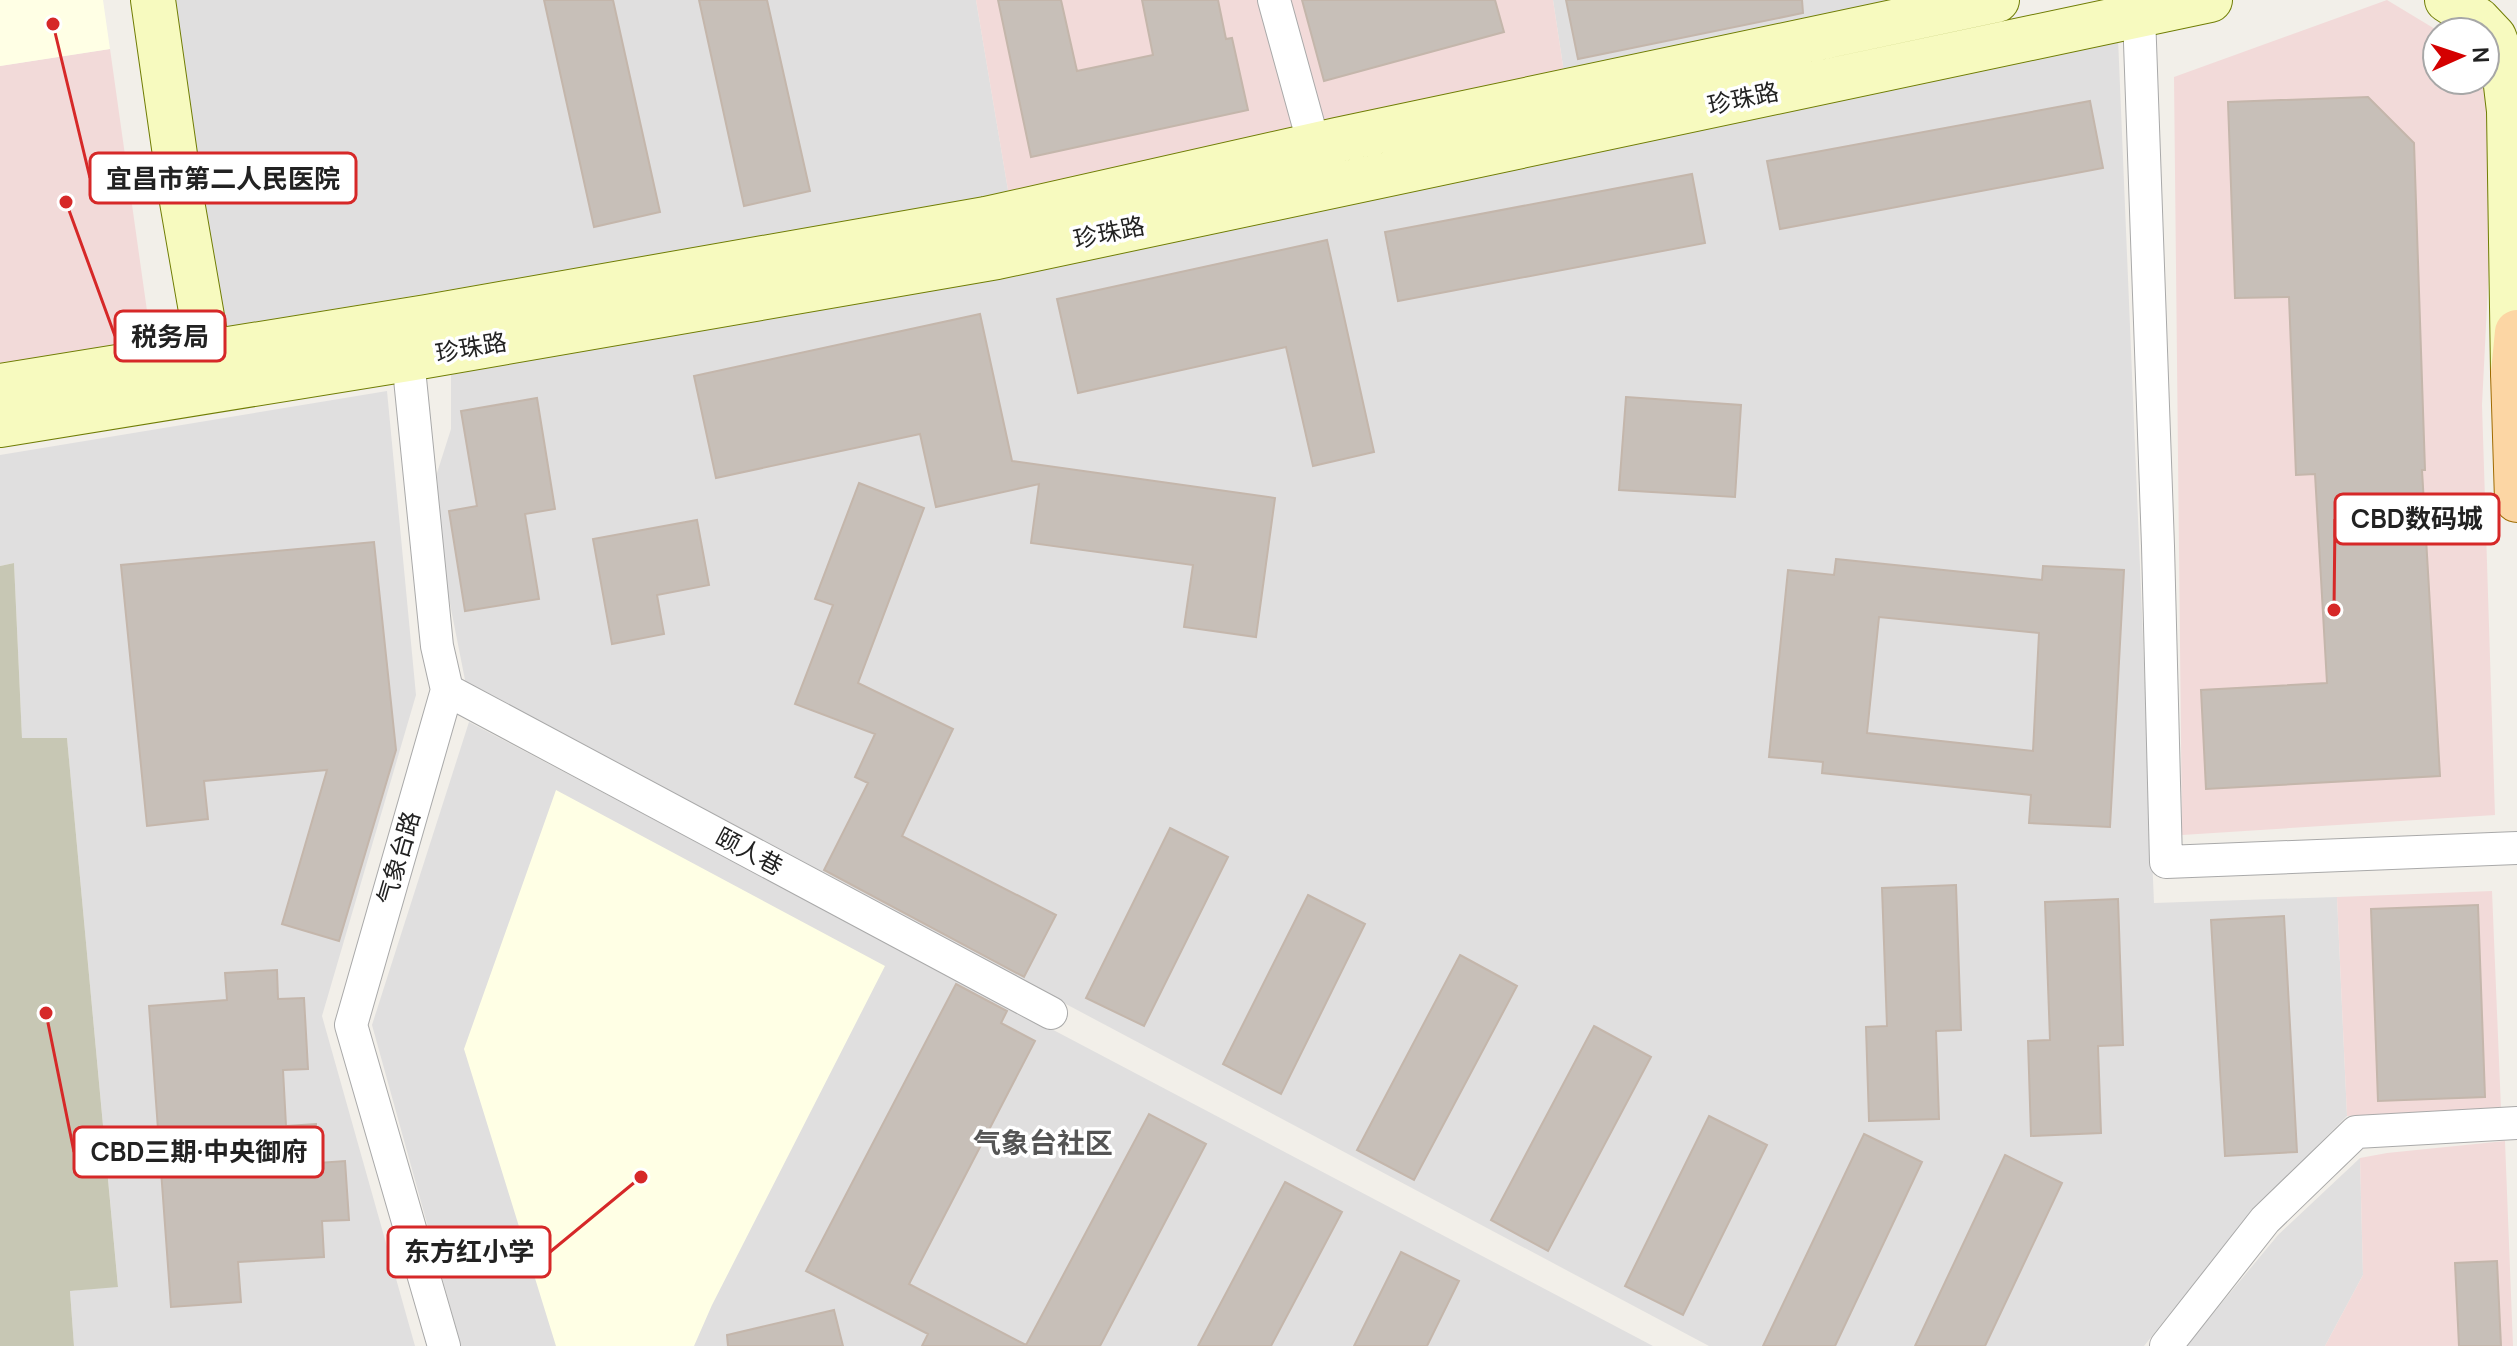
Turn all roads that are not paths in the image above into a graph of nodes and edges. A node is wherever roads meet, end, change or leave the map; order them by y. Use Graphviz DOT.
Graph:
graph roads {
  1 [pos="153,0"];
  2 [pos="1274,0"];
  3 [pos="1997,0"];
  4 [pos="2210,0"];
  5 [pos="2447,0"];
  6 [pos="2139,15"];
  7 [pos="1314,145"];
  8 [pos="208,351"];
  9 [pos="2515,352"];
  10 [pos="408,359"];
  11 [pos="0,386"];
  12 [pos="0,425"];
  13 [pos="2517,500"];
  14 [pos="447,690"];
  15 [pos="2517,848"];
  16 [pos="1051,1013"];
  17 [pos="2517,1123"];
  18 [pos="444,1346"];
  19 [pos="2166,1346"];
  1 -- 8 [label="main road"];
  2 -- 7 [label="street"];
  3 -- 7 [label="main road, 珍珠路"];
  4 -- 6 [label="main road, 珍珠路"];
  5 -- 9 [label="main road"];
  6 -- 10 [label="main road, 珍珠路"];
  6 -- 15 [label="street"];
  7 -- 8 [label="main road, 珍珠路"];
  8 -- 11 [label="main road, 珍珠路"];
  9 -- 13 [label="main road"];
  10 -- 12 [label="main road, 珍珠路"];
  10 -- 14 [label="street, 气象台路"];
  14 -- 16 [label="street, 颐人巷"];
  14 -- 18 [label="street, 气象台路"];
  17 -- 19 [label="street"];
}
